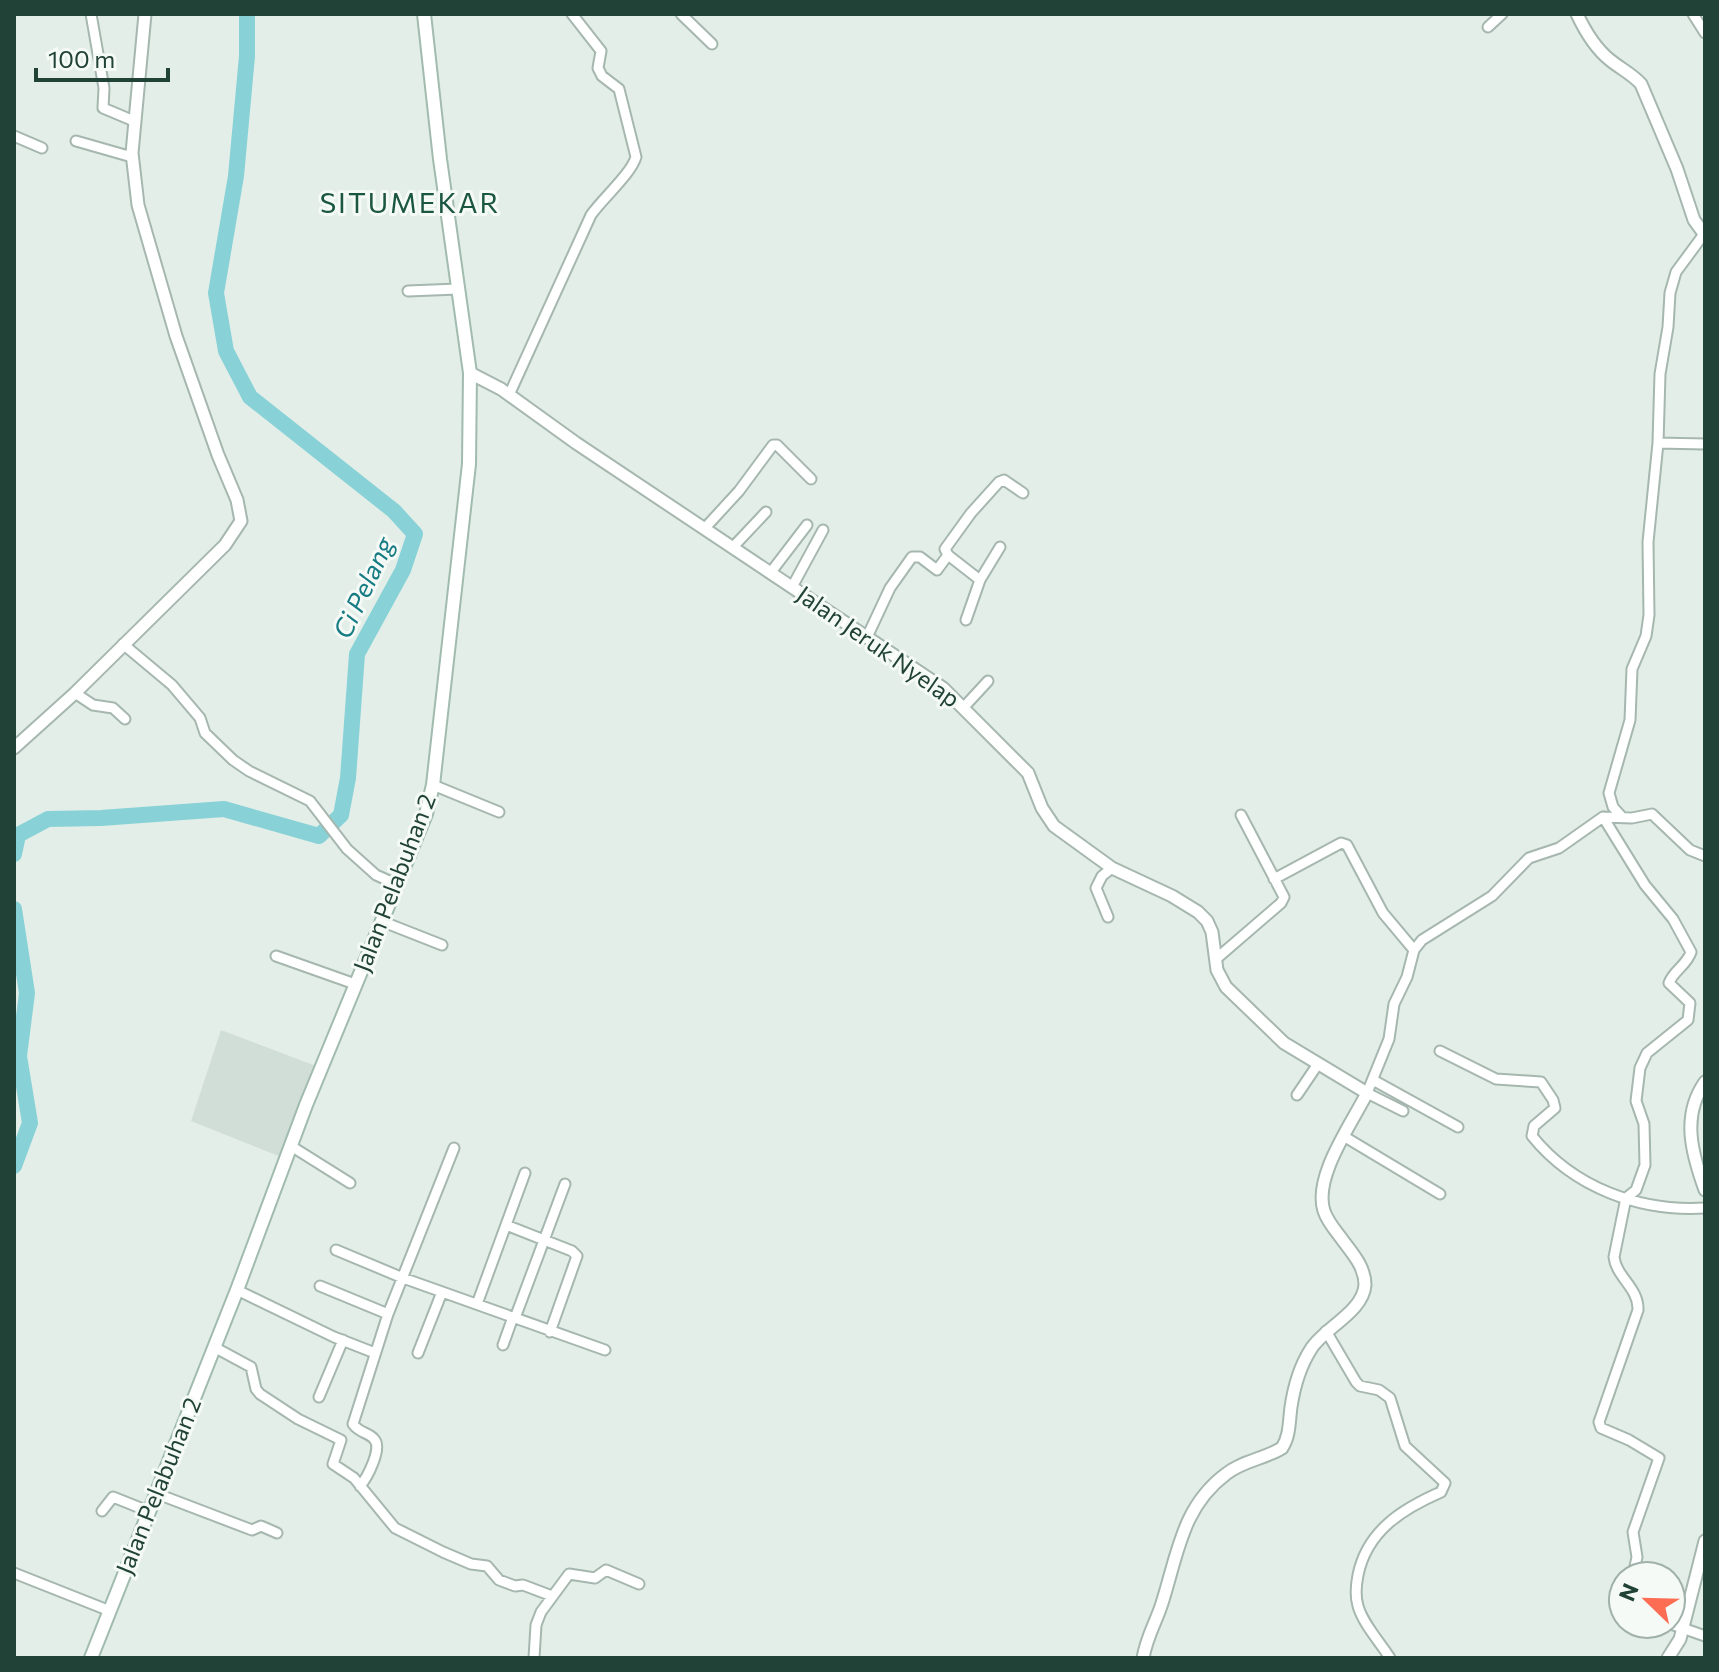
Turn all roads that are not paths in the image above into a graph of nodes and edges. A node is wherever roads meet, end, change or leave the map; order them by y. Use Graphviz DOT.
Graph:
graph roads {
  1 [pos="91,14"];
  2 [pos="145,14"];
  3 [pos="424,14"];
  4 [pos="572,14"];
  5 [pos="681,14"];
  6 [pos="1502,14"];
  7 [pos="1577,14"];
  8 [pos="1698,16"];
  9 [pos="1488,27"];
  10 [pos="1705,33"];
  11 [pos="712,44"];
  12 [pos="134,121"];
  13 [pos="14,136"];
  14 [pos="76,141"];
  15 [pos="42,148"];
  16 [pos="132,157"];
  17 [pos="1705,235"];
  18 [pos="458,289"];
  19 [pos="408,291"];
  20 [pos="470,373"];
  21 [pos="509,395"];
  22 [pos="1658,443"];
  23 [pos="1705,444"];
  24 [pos="811,479"];
  25 [pos="1023,493"];
  26 [pos="766,512"];
  27 [pos="807,525"];
  28 [pos="705,528"];
  29 [pos="823,530"];
  30 [pos="734,546"];
  31 [pos="1000,547"];
  32 [pos="948,555"];
  33 [pos="771,572"];
  34 [pos="980,580"];
  35 [pos="792,587"];
  36 [pos="966,620"];
  37 [pos="868,635"];
  38 [pos="123,644"];
  39 [pos="988,681"];
  40 [pos="75,693"];
  41 [pos="964,707"];
  42 [pos="125,719"];
  43 [pos="14,748"];
  44 [pos="433,785"];
  45 [pos="499,812"];
  46 [pos="1241,815"];
  47 [pos="1603,817"];
  48 [pos="1622,817"];
  49 [pos="1705,856"];
  50 [pos="1112,868"];
  51 [pos="1274,879"];
  52 [pos="396,884"];
  53 [pos="1108,917"];
  54 [pos="381,921"];
  55 [pos="442,945"];
  56 [pos="1414,950"];
  57 [pos="276,956"];
  58 [pos="1216,959"];
  59 [pos="355,984"];
  60 [pos="1440,1051"];
  61 [pos="1318,1064"];
  62 [pos="1373,1080"];
  63 [pos="1705,1082"];
  64 [pos="1367,1093"];
  65 [pos="1297,1095"];
  66 [pos="1403,1111"];
  67 [pos="1458,1127"];
  68 [pos="1345,1137"];
  69 [pos="291,1146"];
  70 [pos="454,1148"];
  71 [pos="525,1173"];
  72 [pos="350,1183"];
  73 [pos="565,1184"];
  74 [pos="1705,1190"];
  75 [pos="1440,1194"];
  76 [pos="1626,1198"];
  77 [pos="1705,1208"];
  78 [pos="506,1225"];
  79 [pos="544,1240"];
  80 [pos="336,1250"];
  81 [pos="403,1278"];
  82 [pos="320,1286"];
  83 [pos="237,1290"];
  84 [pos="442,1292"];
  85 [pos="477,1304"];
  86 [pos="388,1314"];
  87 [pos="514,1317"];
  88 [pos="1326,1331"];
  89 [pos="550,1332"];
  90 [pos="343,1340"];
  91 [pos="503,1345"];
  92 [pos="214,1347"];
  93 [pos="605,1350"];
  94 [pos="375,1353"];
  95 [pos="418,1353"];
  96 [pos="319,1397"];
  97 [pos="360,1486"];
  98 [pos="155,1493"];
  99 [pos="102,1511"];
  100 [pos="148,1511"];
  101 [pos="277,1533"];
  102 [pos="1705,1541"];
  103 [pos="1636,1560"];
  104 [pos="14,1573"];
  105 [pos="639,1584"];
  106 [pos="552,1596"];
  107 [pos="1687,1610"];
  108 [pos="110,1611"];
  109 [pos="1679,1640"];
  110 [pos="91,1658"];
  111 [pos="534,1658"];
  112 [pos="1143,1658"];
  113 [pos="1390,1658"];
  114 [pos="1668,1658"];
  1 -- 12 [label="street"];
  2 -- 12 [label="street"];
  3 -- 18 [label="main road, Jalan Pelabuhan 2"];
  4 -- 21 [label="street"];
  5 -- 11 [label="street"];
  6 -- 9 [label="street"];
  7 -- 17 [label="street"];
  8 -- 10 [label="street"];
  12 -- 16 [label="street"];
  13 -- 15 [label="street"];
  14 -- 16 [label="street"];
  16 -- 38 [label="street"];
  17 -- 22 [label="street"];
  18 -- 19 [label="street"];
  18 -- 20 [label="main road, Jalan Pelabuhan 2"];
  20 -- 21 [label="street, Jalan Jeruk Nyelap"];
  20 -- 44 [label="main road, Jalan Pelabuhan 2"];
  21 -- 28 [label="street, Jalan Jeruk Nyelap"];
  22 -- 23 [label="street"];
  22 -- 48 [label="street"];
  24 -- 28 [label="street"];
  25 -- 32 [label="street"];
  26 -- 30 [label="street"];
  27 -- 33 [label="street"];
  28 -- 30 [label="street, Jalan Jeruk Nyelap"];
  29 -- 35 [label="street"];
  30 -- 33 [label="street, Jalan Jeruk Nyelap"];
  31 -- 34 [label="street"];
  32 -- 34 [label="street"];
  32 -- 37 [label="street"];
  33 -- 35 [label="street, Jalan Jeruk Nyelap"];
  34 -- 36 [label="street"];
  35 -- 37 [label="street, Jalan Jeruk Nyelap"];
  37 -- 41 [label="street, Jalan Jeruk Nyelap"];
  38 -- 40 [label="street"];
  38 -- 52 [label="street"];
  39 -- 41 [label="street"];
  40 -- 42 [label="street"];
  40 -- 43 [label="street"];
  41 -- 50 [label="street, Jalan Jeruk Nyelap"];
  44 -- 45 [label="street"];
  44 -- 52 [label="main road, Jalan Pelabuhan 2"];
  46 -- 51 [label="street"];
  47 -- 48 [label="street"];
  47 -- 56 [label="street"];
  47 -- 76 [label="street"];
  48 -- 49 [label="street"];
  50 -- 53 [label="street"];
  50 -- 58 [label="street, Jalan Jeruk Nyelap"];
  51 -- 56 [label="street"];
  51 -- 58 [label="street"];
  52 -- 54 [label="main road, Jalan Pelabuhan 2"];
  54 -- 55 [label="street"];
  54 -- 59 [label="main road, Jalan Pelabuhan 2"];
  56 -- 62 [label="street"];
  57 -- 59 [label="street"];
  58 -- 61 [label="street, Jalan Jeruk Nyelap"];
  59 -- 69 [label="main road, Jalan Pelabuhan 2"];
  60 -- 76 [label="street"];
  61 -- 64 [label="street, Jalan Jeruk Nyelap"];
  61 -- 65 [label="street"];
  62 -- 64 [label="street"];
  62 -- 67 [label="street"];
  63 -- 74 [label="street"];
  64 -- 66 [label="street"];
  64 -- 68 [label="street"];
  68 -- 75 [label="street"];
  68 -- 88 [label="street"];
  69 -- 72 [label="street"];
  69 -- 83 [label="main road, Jalan Pelabuhan 2"];
  70 -- 81 [label="street"];
  71 -- 78 [label="street"];
  73 -- 79 [label="street"];
  76 -- 77 [label="street"];
  76 -- 103 [label="street"];
  78 -- 79 [label="street"];
  78 -- 85 [label="street"];
  79 -- 87 [label="street"];
  79 -- 89 [label="street"];
  80 -- 81 [label="street"];
  81 -- 84 [label="street"];
  81 -- 86 [label="street"];
  82 -- 86 [label="street"];
  83 -- 90 [label="street"];
  83 -- 92 [label="main road, Jalan Pelabuhan 2"];
  84 -- 85 [label="street"];
  84 -- 95 [label="street"];
  85 -- 87 [label="street"];
  86 -- 94 [label="street"];
  87 -- 89 [label="street"];
  87 -- 91 [label="street"];
  88 -- 112 [label="street"];
  88 -- 113 [label="street"];
  89 -- 93 [label="street"];
  90 -- 94 [label="street"];
  90 -- 96 [label="street"];
  92 -- 97 [label="street"];
  92 -- 98 [label="main road, Jalan Pelabuhan 2"];
  94 -- 97 [label="street"];
  97 -- 106 [label="street"];
  98 -- 100 [label="main road, Jalan Pelabuhan 2"];
  98 -- 101 [label="street"];
  99 -- 100 [label="street"];
  100 -- 108 [label="main road, Jalan Pelabuhan 2"];
  102 -- 107 [label="street"];
  104 -- 108 [label="street"];
  105 -- 106 [label="street"];
  106 -- 111 [label="street"];
  108 -- 110 [label="main road, Jalan Pelabuhan 2"];
  109 -- 114 [label="street"];
}
